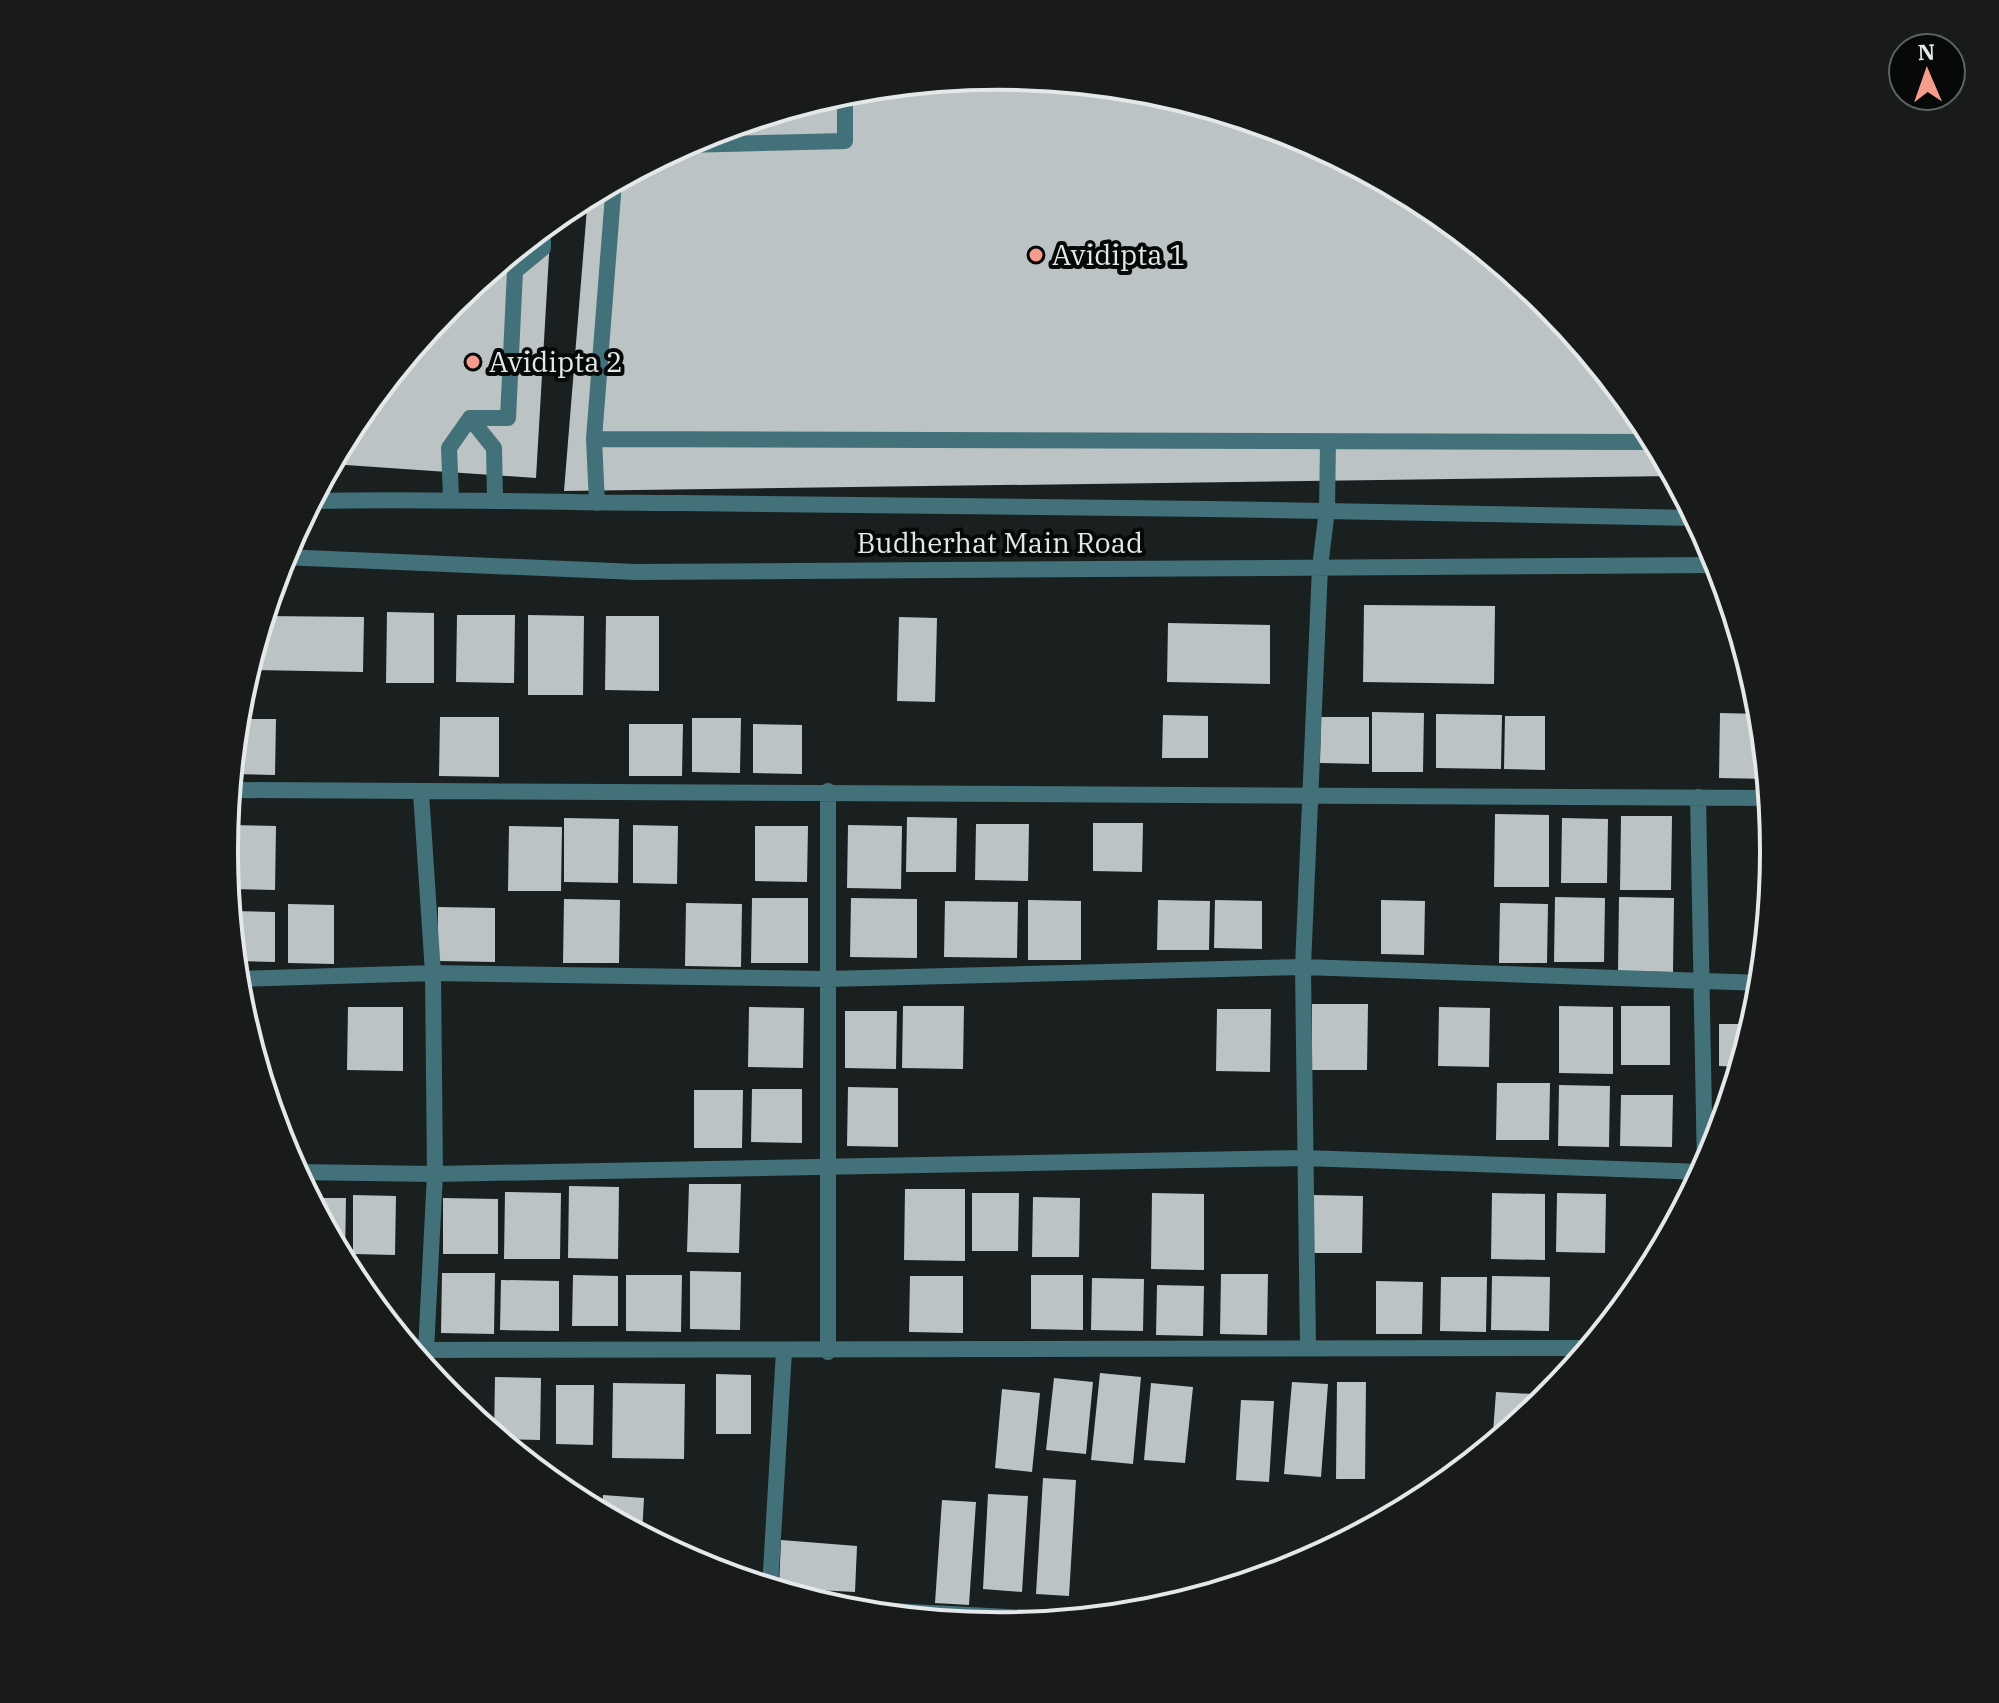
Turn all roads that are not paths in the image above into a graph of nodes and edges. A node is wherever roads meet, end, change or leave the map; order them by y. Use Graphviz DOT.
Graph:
graph roads {
  1 [pos="845,106"];
  2 [pos="718,144"];
  3 [pos="613,196"];
  4 [pos="543,242"];
  5 [pos="470,418"];
  6 [pos="594,439"];
  7 [pos="1328,442"];
  8 [pos="1641,442"];
  9 [pos="451,498"];
  10 [pos="495,499"];
  11 [pos="324,501"];
  12 [pos="597,503"];
  13 [pos="1327,510"];
  14 [pos="1683,518"];
  15 [pos="297,558"];
  16 [pos="1705,565"];
  17 [pos="1320,567"];
  18 [pos="241,790"];
  19 [pos="828,791"];
  20 [pos="421,793"];
  21 [pos="1308,797"];
  22 [pos="1698,797"];
  23 [pos="1759,798"];
  24 [pos="1303,967"];
  25 [pos="433,973"];
  26 [pos="250,979"];
  27 [pos="827,979"];
  28 [pos="1702,983"];
  29 [pos="1749,983"];
  30 [pos="1704,1141"];
  31 [pos="1304,1158"];
  32 [pos="827,1166"];
  33 [pos="1690,1171"];
  34 [pos="310,1172"];
  35 [pos="435,1174"];
  36 [pos="419,1344"];
  37 [pos="1308,1347"];
  38 [pos="1577,1348"];
  39 [pos="424,1350"];
  40 [pos="784,1351"];
  41 [pos="828,1352"];
  42 [pos="771,1578"];
  1 -- 2 [label="street"];
  3 -- 6 [label="street"];
  4 -- 5 [label="street"];
  5 -- 9 [label="street"];
  5 -- 10 [label="street"];
  6 -- 7 [label="street"];
  6 -- 12 [label="street"];
  7 -- 8 [label="street"];
  7 -- 13 [label="street"];
  9 -- 10 [label="street, Budherhat Main Road"];
  9 -- 11 [label="street, Budherhat Main Road"];
  10 -- 12 [label="street, Budherhat Main Road"];
  12 -- 13 [label="street, Budherhat Main Road"];
  13 -- 14 [label="street, Budherhat Main Road"];
  13 -- 17 [label="street"];
  15 -- 17 [label="street, Budherhat Main Road"];
  16 -- 17 [label="street, Budherhat Main Road"];
  17 -- 21 [label="street"];
  18 -- 20 [label="street"];
  19 -- 20 [label="street"];
  19 -- 21 [label="street"];
  19 -- 27 [label="street"];
  20 -- 25 [label="street"];
  21 -- 22 [label="street"];
  21 -- 24 [label="street"];
  22 -- 23 [label="street"];
  22 -- 28 [label="street"];
  24 -- 27 [label="street"];
  24 -- 28 [label="street"];
  24 -- 31 [label="street"];
  25 -- 26 [label="street"];
  25 -- 27 [label="street"];
  25 -- 35 [label="street"];
  27 -- 32 [label="street"];
  28 -- 29 [label="street"];
  28 -- 30 [label="street"];
  31 -- 32 [label="street"];
  31 -- 33 [label="street"];
  31 -- 37 [label="street"];
  32 -- 35 [label="street"];
  32 -- 41 [label="street"];
  34 -- 35 [label="street"];
  35 -- 36 [label="street"];
  37 -- 38 [label="street"];
  37 -- 41 [label="street"];
  39 -- 40 [label="street"];
  40 -- 41 [label="street"];
  40 -- 42 [label="street"];
}
